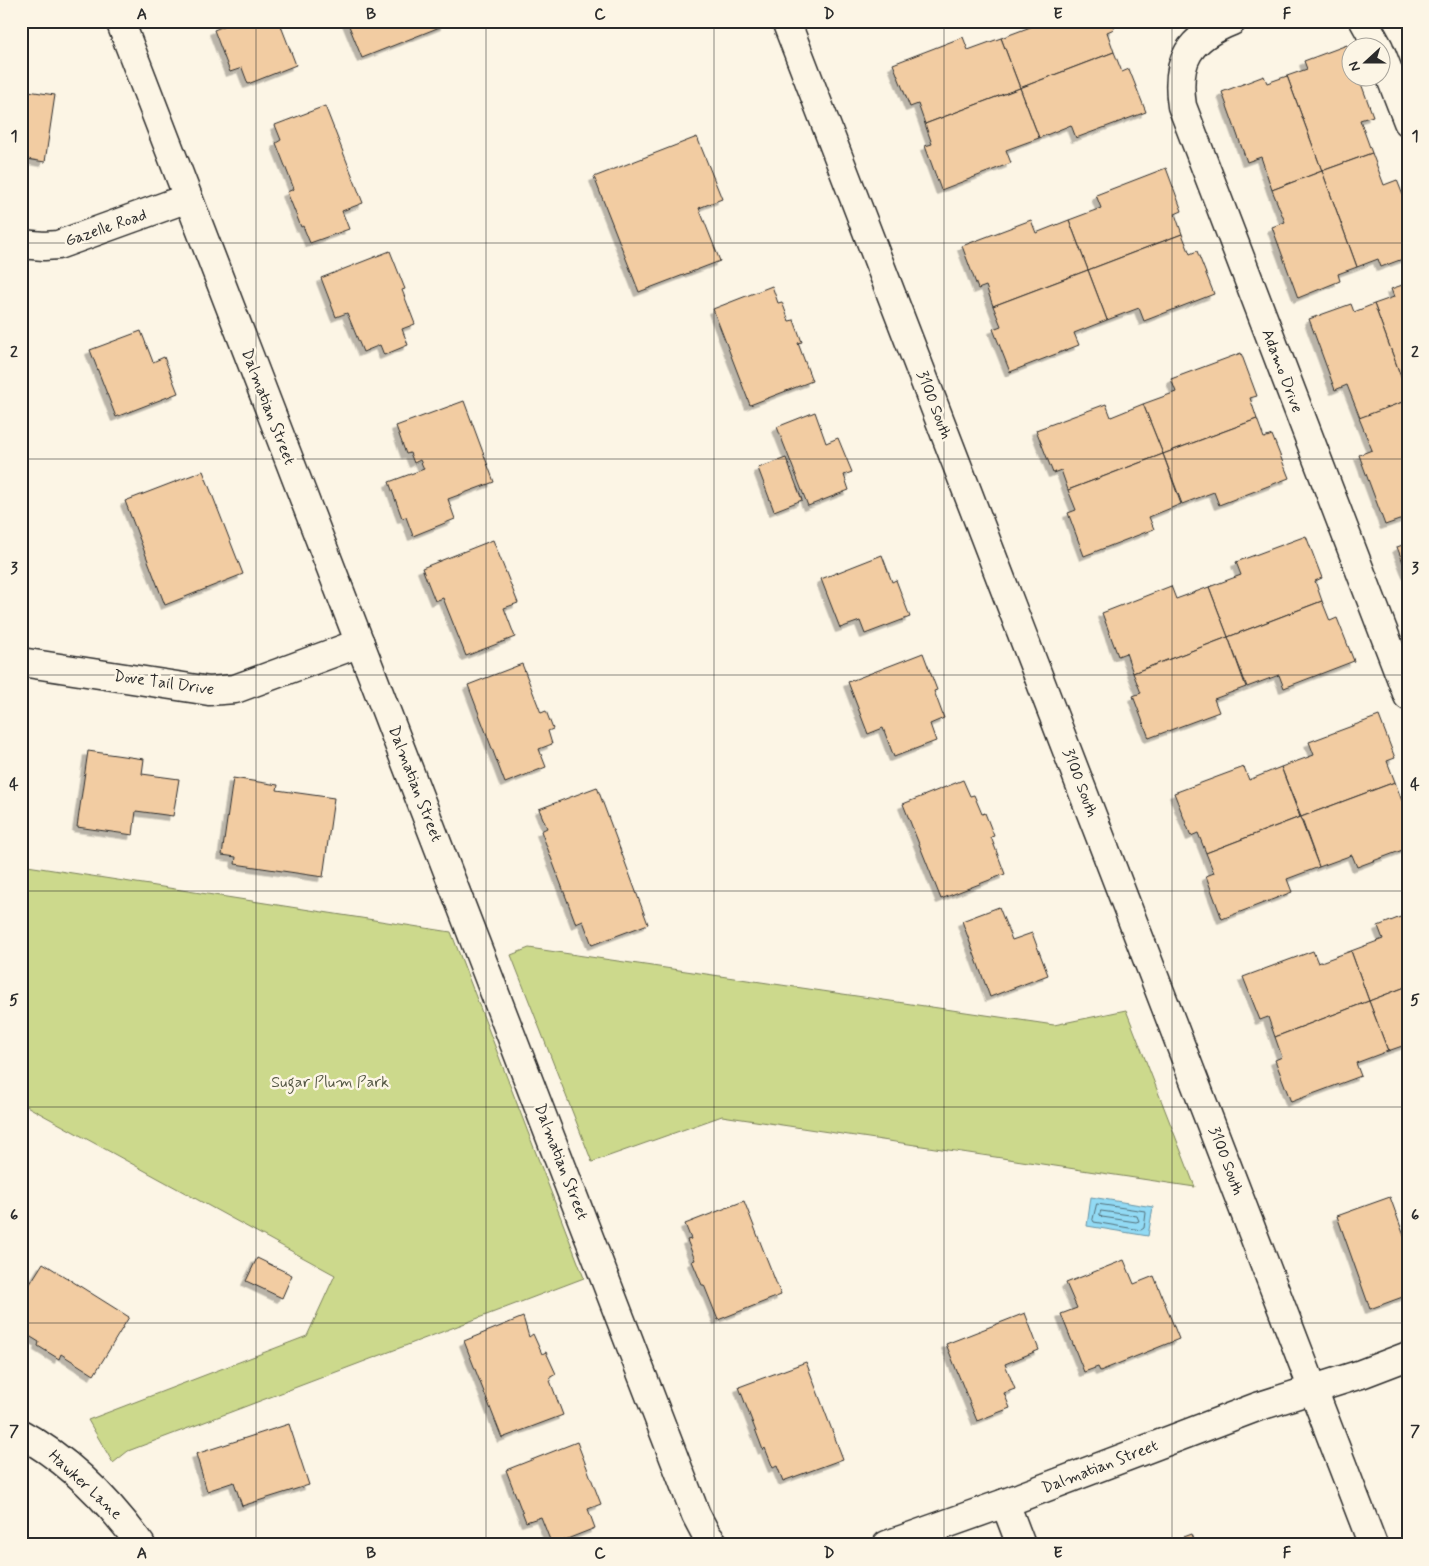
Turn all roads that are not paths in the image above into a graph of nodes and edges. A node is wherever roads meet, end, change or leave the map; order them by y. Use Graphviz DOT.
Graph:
graph roads {
  1 [pos="120,21"];
  2 [pos="786,21"];
  3 [pos="1232,21"];
  4 [pos="1364,21"];
  5 [pos="1373,38"];
  6 [pos="1392,81"];
  7 [pos="1408,122"];
  8 [pos="188,198"];
  9 [pos="21,244"];
  10 [pos="360,644"];
  11 [pos="21,662"];
  12 [pos="1408,696"];
  13 [pos="1408,1356"];
  14 [pos="1314,1389"];
  15 [pos="21,1434"];
  16 [pos="1005,1503"];
  17 [pos="141,1545"];
  18 [pos="714,1545"];
  19 [pos="887,1545"];
  20 [pos="1021,1545"];
  21 [pos="1374,1545"];
  1 -- 8 [label="street, Dalmatian Street"];
  2 -- 14 [label="street, 3100 South"];
  3 -- 12 [label="street, Adamo Drive"];
  4 -- 5 [label="street"];
  6 -- 7 [label="street"];
  8 -- 9 [label="street, Gazelle Road"];
  8 -- 10 [label="street, Dalmatian Street"];
  10 -- 11 [label="street, Dove Tail Drive"];
  10 -- 18 [label="street, Dalmatian Street"];
  13 -- 14 [label="street, Dalmatian Street"];
  14 -- 16 [label="street, Dalmatian Street"];
  14 -- 21 [label="street, 3100 South"];
  15 -- 17 [label="street, Hawker Lane"];
  16 -- 19 [label="street, Dalmatian Street"];
  16 -- 20 [label="street"];
}
